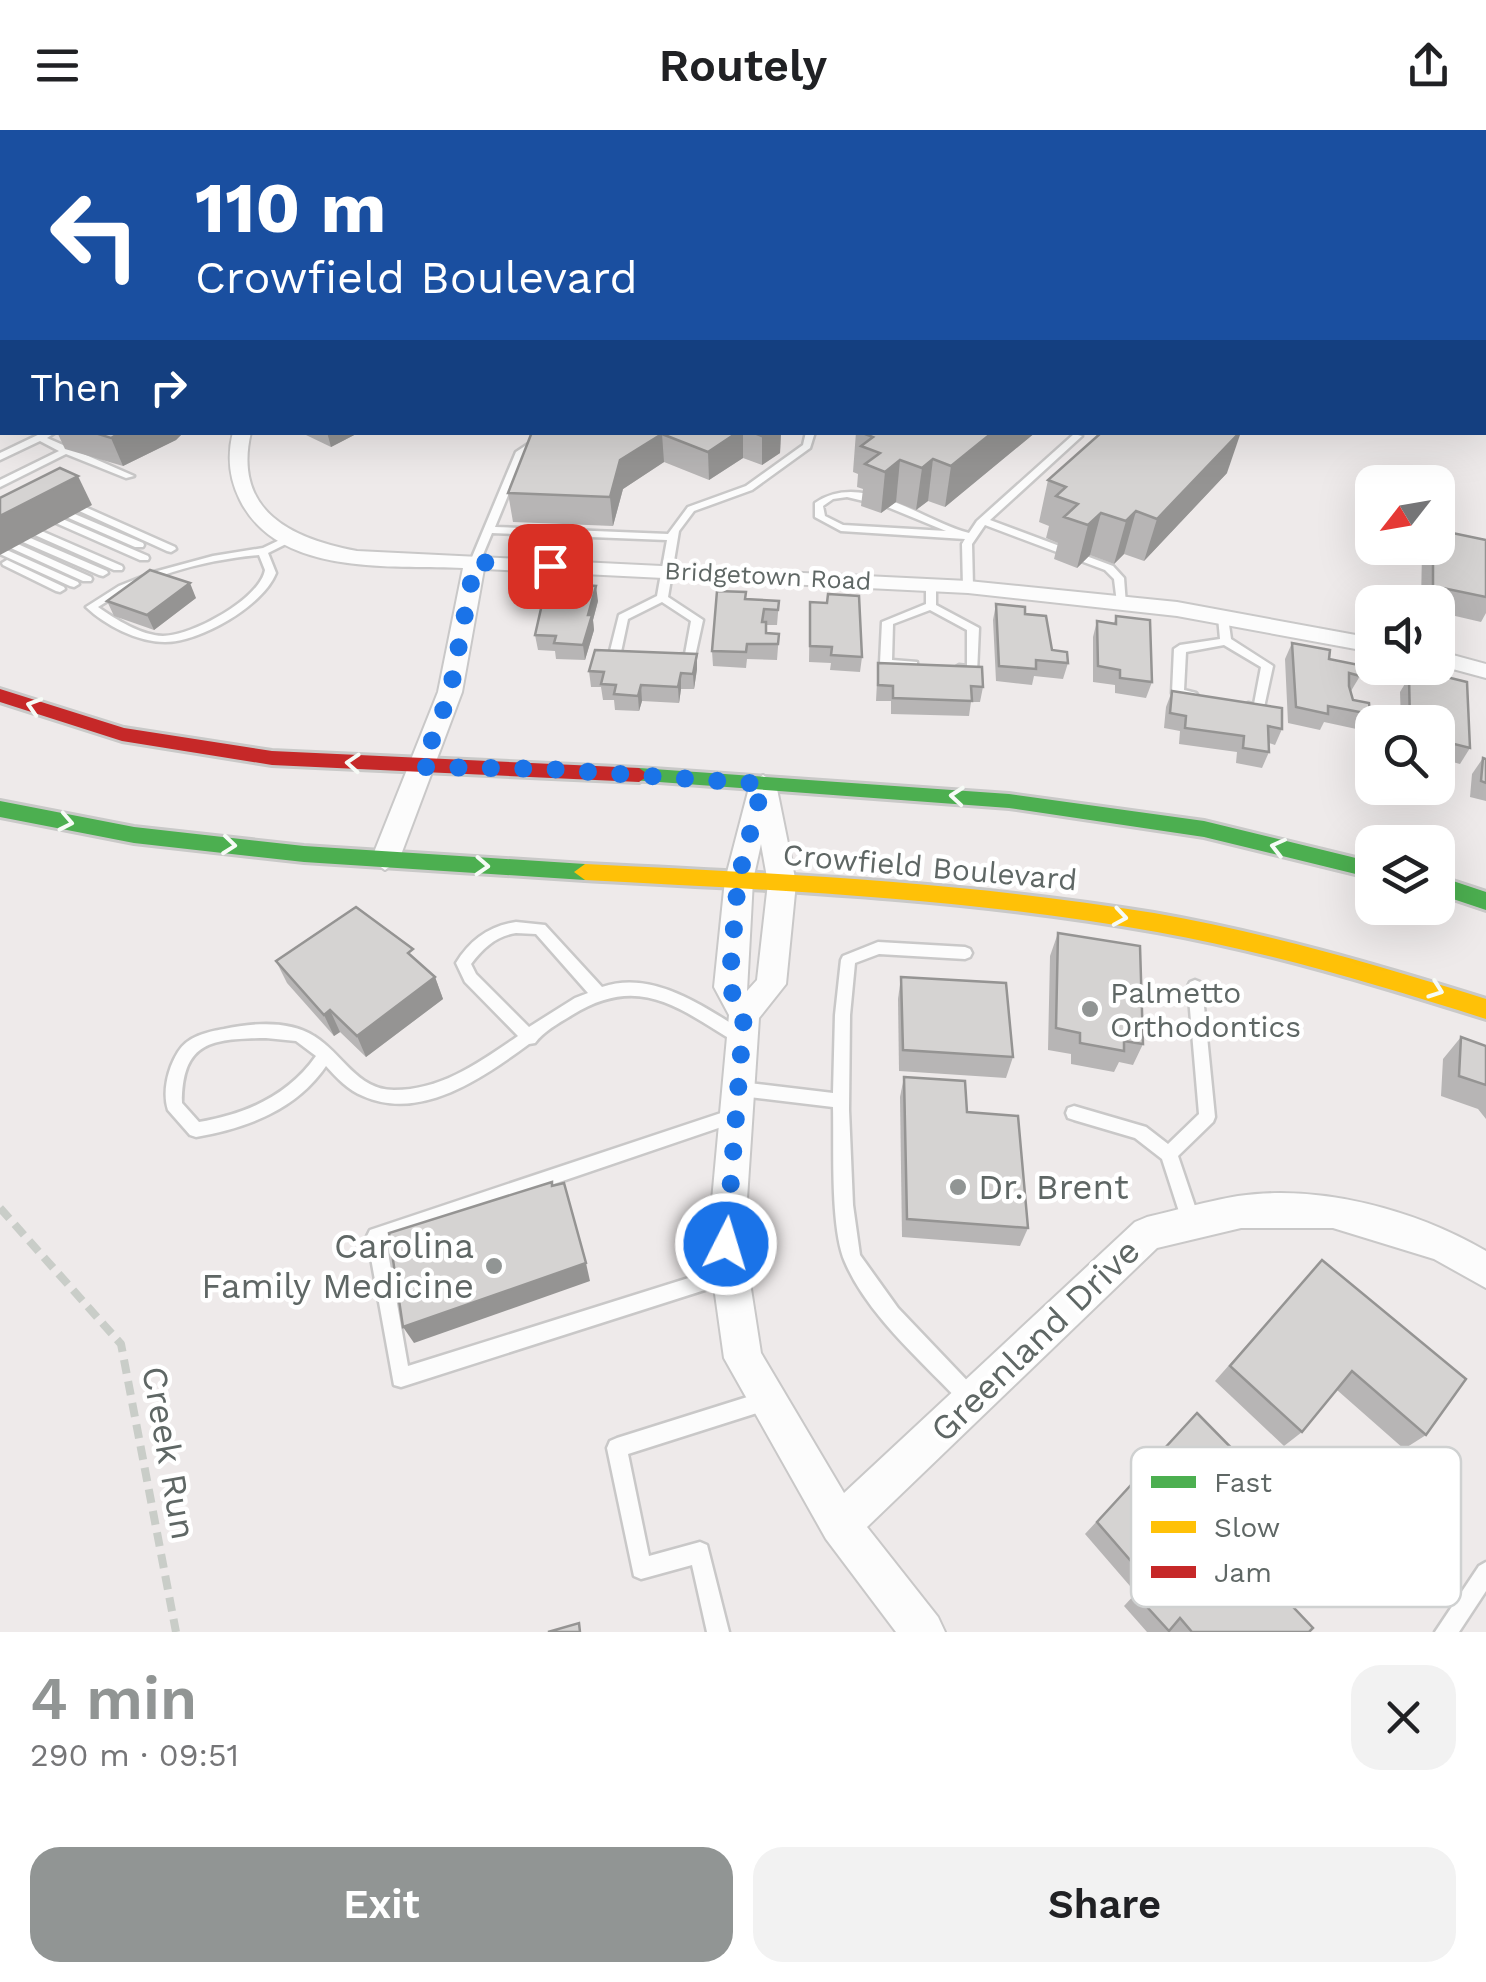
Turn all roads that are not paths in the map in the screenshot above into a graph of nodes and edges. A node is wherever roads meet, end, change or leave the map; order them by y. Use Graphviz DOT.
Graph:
graph roads {
  1 [pos="46,435"];
  2 [pos="241,435"];
  3 [pos="547,435"];
  4 [pos="810,435"];
  5 [pos="1076,436"];
  6 [pos="41,438"];
  7 [pos="66,451"];
  8 [pos="0,458"];
  9 [pos="130,476"];
  10 [pos="0,484"];
  11 [pos="50,495"];
  12 [pos="28,507"];
  13 [pos="984,520"];
  14 [pos="3,523"];
  15 [pos="488,530"];
  16 [pos="969,536"];
  17 [pos="673,537"];
  18 [pos="0,539"];
  19 [pos="288,539"];
  20 [pos="171,549"];
  21 [pos="0,550"];
  22 [pos="158,554"];
  23 [pos="264,554"];
  24 [pos="144,558"];
  25 [pos="0,560"];
  26 [pos="475,562"];
  27 [pos="132,563"];
  28 [pos="118,568"];
  29 [pos="668,571"];
  30 [pos="104,573"];
  31 [pos="87,579"];
  32 [pos="74,584"];
  33 [pos="968,586"];
  34 [pos="60,589"];
  35 [pos="931,595"];
  36 [pos="662,598"];
  37 [pos="1122,603"];
  38 [pos="1223,618"];
  39 [pos="1226,641"];
  40 [pos="1355,642"];
  41 [pos="634,656"];
  42 [pos="672,657"];
  43 [pos="1455,663"];
  44 [pos="921,666"];
  45 [pos="938,668"];
  46 [pos="1486,671"];
  47 [pos="0,695"];
  48 [pos="1210,700"];
  49 [pos="1226,703"];
  50 [pos="422,767"];
  51 [pos="763,784"];
  52 [pos="0,809"];
  53 [pos="385,860"];
  54 [pos="1355,866"];
  55 [pos="738,880"];
  56 [pos="782,883"];
  57 [pos="1455,890"];
  58 [pos="1486,900"];
  59 [pos="964,954"];
  60 [pos="1195,986"];
  61 [pos="596,991"];
  62 [pos="1486,1009"];
  63 [pos="743,1026"];
  64 [pos="530,1038"];
  65 [pos="324,1057"];
  66 [pos="842,1101"];
  67 [pos="738,1102"];
  68 [pos="1074,1113"];
  69 [pos="1169,1154"];
  70 [pos="1192,1224"];
  71 [pos="1486,1271"];
  72 [pos="730,1273"];
  73 [pos="768,1400"];
  74 [pos="972,1400"];
  75 [pos="840,1524"];
  76 [pos="1486,1574"];
  77 [pos="718,1632"];
  78 [pos="922,1632"];
  79 [pos="1446,1632"];
  1 -- 6 [label="lane"];
  2 -- 19 [label="street, Bridgetown Road"];
  3 -- 15 [label="lane"];
  4 -- 17 [label="lane"];
  5 -- 13 [label="lane"];
  6 -- 7 [label="lane"];
  6 -- 8 [label="lane"];
  7 -- 9 [label="lane"];
  7 -- 10 [label="lane"];
  11 -- 20 [label="lane"];
  12 -- 22 [label="lane"];
  12 -- 24 [label="lane"];
  12 -- 27 [label="lane"];
  13 -- 16 [label="lane"];
  13 -- 37 [label="lane"];
  14 -- 28 [label="lane"];
  14 -- 30 [label="lane"];
  15 -- 17 [label="lane"];
  15 -- 26 [label="lane"];
  16 -- 16 [label="lane"];
  16 -- 33 [label="lane"];
  17 -- 29 [label="lane"];
  18 -- 31 [label="lane"];
  19 -- 23 [label="lane"];
  19 -- 26 [label="street, Bridgetown Road"];
  21 -- 32 [label="lane"];
  23 -- 23 [label="lane"];
  25 -- 34 [label="lane"];
  26 -- 29 [label="street, Bridgetown Road"];
  26 -- 50 [label="street"];
  29 -- 35 [label="street, Bridgetown Road"];
  29 -- 36 [label="lane"];
  33 -- 35 [label="street, Bridgetown Road"];
  33 -- 37 [label="street, Bridgetown Road"];
  35 -- 44 [label="lane"];
  35 -- 45 [label="lane"];
  36 -- 41 [label="lane"];
  36 -- 42 [label="lane"];
  37 -- 38 [label="street, Bridgetown Road"];
  38 -- 39 [label="lane"];
  38 -- 40 [label="street, Bridgetown Road"];
  39 -- 48 [label="lane"];
  39 -- 49 [label="lane"];
  43 -- 46 [label="street"];
  50 -- 47 [label="main road, one-way"];
  50 -- 51 [label="main road"];
  50 -- 53 [label="street"];
  54 -- 51 [label="main road, one-way"];
  51 -- 55 [label="street"];
  51 -- 56 [label="street"];
  52 -- 53 [label="main road, Crowfield Boulevard, one-way"];
  53 -- 55 [label="main road, Crowfield Boulevard, one-way"];
  55 -- 56 [label="main road, Crowfield Boulevard"];
  55 -- 63 [label="street"];
  56 -- 62 [label="main road, Crowfield Boulevard, one-way"];
  56 -- 63 [label="street"];
  57 -- 58 [label="main road"];
  59 -- 66 [label="lane"];
  60 -- 69 [label="lane"];
  61 -- 63 [label="lane"];
  61 -- 64 [label="lane"];
  61 -- 64 [label="lane"];
  63 -- 67 [label="street"];
  64 -- 65 [label="lane"];
  65 -- 65 [label="lane"];
  66 -- 67 [label="lane"];
  66 -- 74 [label="lane"];
  67 -- 72 [label="street"];
  67 -- 72 [label="lane"];
  68 -- 69 [label="lane"];
  69 -- 70 [label="lane"];
  70 -- 71 [label="street, Greenland Drive"];
  70 -- 74 [label="street, Greenland Drive"];
  72 -- 73 [label="street"];
  73 -- 75 [label="street"];
  73 -- 77 [label="lane"];
  74 -- 75 [label="street, Greenland Drive"];
  75 -- 78 [label="street"];
  76 -- 79 [label="lane"];
}
